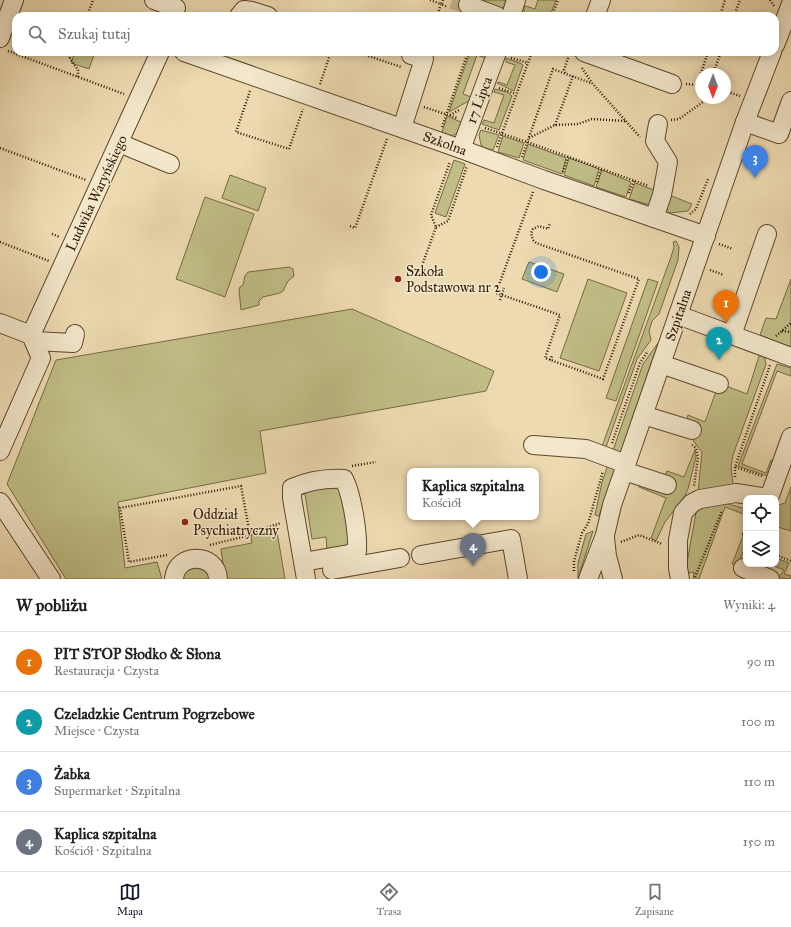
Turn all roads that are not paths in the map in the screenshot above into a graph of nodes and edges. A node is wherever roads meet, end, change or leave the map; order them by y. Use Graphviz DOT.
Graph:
graph roads {
  1 [pos="14,0"];
  2 [pos="154,0"];
  3 [pos="516,0"];
  4 [pos="601,0"];
  5 [pos="791,4"];
  6 [pos="468,5"];
  7 [pos="176,8"];
  8 [pos="486,12"];
  9 [pos="512,12"];
  10 [pos="596,12"];
  11 [pos="782,36"];
  12 [pos="1,43"];
  13 [pos="158,56"];
  14 [pos="207,56"];
  15 [pos="496,56"];
  16 [pos="770,56"];
  17 [pos="582,58"];
  18 [pos="224,59"];
  19 [pos="407,61"];
  20 [pos="672,84"];
  21 [pos="791,101"];
  22 [pos="745,122"];
  23 [pos="658,124"];
  24 [pos="396,131"];
  25 [pos="785,138"];
  26 [pos="119,143"];
  27 [pos="461,155"];
  28 [pos="170,164"];
  29 [pos="654,218"];
  30 [pos="767,234"];
  31 [pos="711,240"];
  32 [pos="678,315"];
  33 [pos="0,323"];
  34 [pos="75,334"];
  35 [pos="732,335"];
  36 [pos="33,338"];
  37 [pos="791,357"];
  38 [pos="661,364"];
  39 [pos="719,384"];
  40 [pos="644,415"];
  41 [pos="689,436"];
  42 [pos="791,437"];
  43 [pos="534,445"];
  44 [pos="0,451"];
  45 [pos="625,468"];
  46 [pos="667,485"];
  47 [pos="749,495"];
  48 [pos="770,495"];
  49 [pos="0,502"];
  50 [pos="613,539"];
  51 [pos="421,555"];
  52 [pos="400,558"];
  53 [pos="743,569"];
  54 [pos="305,572"];
  55 [pos="51,579"];
  56 [pos="174,579"];
  57 [pos="218,579"];
  58 [pos="518,579"];
  59 [pos="588,579"];
  60 [pos="613,579"];
  61 [pos="680,579"];
  62 [pos="770,579"];
  1 -- 12 [label="street"];
  2 -- 7 [label="street"];
  3 -- 9 [label="street"];
  4 -- 10 [label="street"];
  5 -- 11 [label="street"];
  6 -- 8 [label="street"];
  13 -- 26 [label="street, Ludwika Waryńskiego"];
  14 -- 18 [label="street, Szkolna"];
  15 -- 27 [label="street, 17 Lipca"];
  16 -- 22 [label="street, Szpitalna"];
  17 -- 20 [label="street"];
  18 -- 24 [label="street, Szkolna"];
  19 -- 24 [label="street"];
  21 -- 25 [label="street"];
  22 -- 25 [label="street"];
  22 -- 31 [label="street, Szpitalna"];
  23 -- 29 [label="street"];
  24 -- 27 [label="street, Szkolna"];
  26 -- 28 [label="street"];
  26 -- 36 [label="street, Ludwika Waryńskiego"];
  27 -- 29 [label="street, Szkolna"];
  29 -- 31 [label="street, Szkolna"];
  30 -- 35 [label="street"];
  31 -- 32 [label="street, Szpitalna"];
  32 -- 35 [label="street"];
  32 -- 38 [label="street, Szpitalna"];
  33 -- 36 [label="street"];
  34 -- 36 [label="street"];
  35 -- 37 [label="street"];
  36 -- 44 [label="street"];
  38 -- 39 [label="street"];
  38 -- 40 [label="street, Szpitalna"];
  40 -- 41 [label="street"];
  40 -- 45 [label="street, Szpitalna"];
  42 -- 48 [label="street"];
  43 -- 45 [label="street"];
  45 -- 46 [label="street"];
  45 -- 50 [label="street, Szpitalna"];
  47 -- 61 [label="street"];
  49 -- 55 [label="street"];
  50 -- 59 [label="street, Szpitalna"];
  50 -- 60 [label="street"];
  51 -- 58 [label="street"];
  52 -- 54 [label="street"];
  53 -- 62 [label="street"];
  54 -- 54 [label="street"];
  56 -- 57 [label="street"];
}
